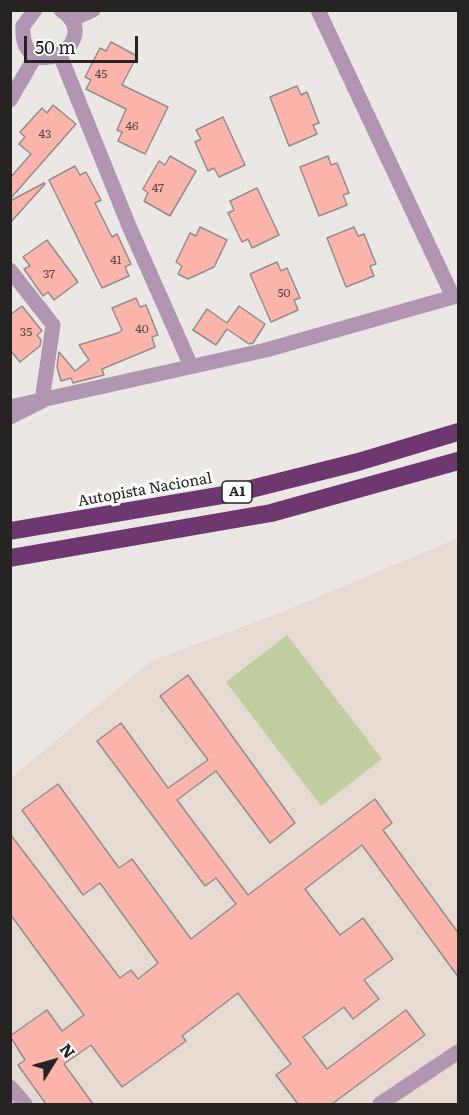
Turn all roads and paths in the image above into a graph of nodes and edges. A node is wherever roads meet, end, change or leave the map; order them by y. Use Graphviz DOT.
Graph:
graph roads {
  1 [pos="35,10"];
  2 [pos="93,10"];
  3 [pos="318,10"];
  4 [pos="66,15"];
  5 [pos="16,36"];
  6 [pos="36,55"];
  7 [pos="60,55"];
  8 [pos="10,100"];
  9 [pos="10,270"];
  10 [pos="191,366"];
  11 [pos="42,401"];
  12 [pos="10,407"];
  13 [pos="10,417"];
  14 [pos="459,432"];
  15 [pos="459,461"];
  16 [pos="10,531"];
  17 [pos="10,558"];
  18 [pos="459,1052"];
  19 [pos="10,1087"];
  20 [pos="25,1104"];
  21 [pos="380,1104"];
  1 -- 5 [label="street"];
  2 -- 4 [label="street"];
  3 -- 10 [label="street"];
  4 -- 7 [label="street"];
  5 -- 6 [label="street"];
  6 -- 7 [label="street"];
  6 -- 8 [label="street"];
  7 -- 10 [label="street"];
  9 -- 11 [label="street"];
  10 -- 11 [label="street"];
  11 -- 12 [label="street"];
  11 -- 13 [label="street"];
  14 -- 16 [label="highway, Autopista Nacional / A1"];
  15 -- 17 [label="highway, A1"];
  18 -- 21 [label="street"];
  19 -- 20 [label="street"];
}
